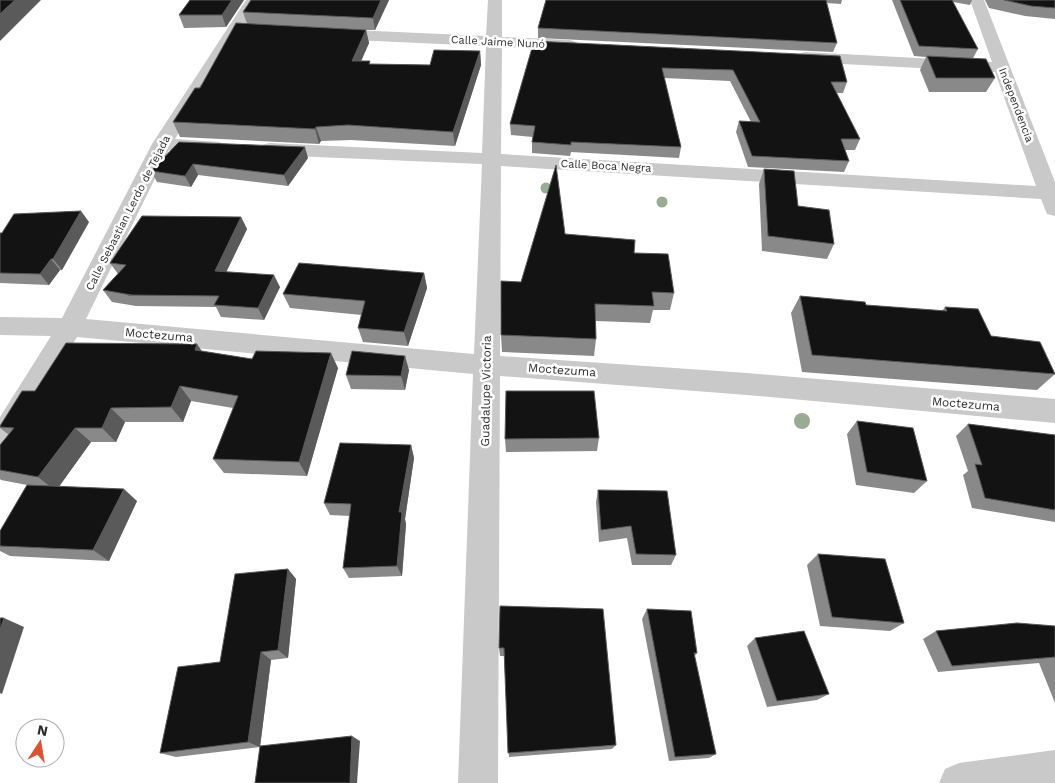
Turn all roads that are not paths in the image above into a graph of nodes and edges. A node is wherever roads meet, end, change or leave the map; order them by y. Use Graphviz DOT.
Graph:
graph roads {
  1 [pos="253,0"];
  2 [pos="495,0"];
  3 [pos="977,0"];
  4 [pos="311,34"];
  5 [pos="495,41"];
  6 [pos="584,46"];
  7 [pos="793,56"];
  8 [pos="1002,66"];
  9 [pos="162,144"];
  10 [pos="232,147"];
  11 [pos="252,148"];
  12 [pos="491,159"];
  13 [pos="1052,202"];
  14 [pos="0,326"];
  15 [pos="70,327"];
  16 [pos="487,365"];
  17 [pos="1055,411"];
  18 [pos="0,442"];
  19 [pos="1055,770"];
  20 [pos="478,783"];
  21 [pos="959,783"];
  1 -- 9 [label="street, Calle Sebastian Lerdo de Tejada"];
  2 -- 5 [label="street, Guadalupe Victoria"];
  3 -- 8 [label="street, Independencia"];
  4 -- 5 [label="street, Calle Jaime Nunó"];
  5 -- 6 [label="street, Calle Jaime Nunó"];
  5 -- 12 [label="street, Guadalupe Victoria"];
  7 -- 8 [label="street"];
  8 -- 13 [label="street, Independencia"];
  9 -- 10 [label="street"];
  9 -- 15 [label="street, Calle Sebastian Lerdo de Tejada"];
  11 -- 12 [label="street, Calle Boca Negra"];
  12 -- 13 [label="street, Calle Boca Negra"];
  12 -- 16 [label="street, Guadalupe Victoria"];
  14 -- 15 [label="street, Moctezuma"];
  15 -- 16 [label="street, Moctezuma"];
  15 -- 18 [label="street, Calle Sebastian Lerdo de Tejada"];
  16 -- 17 [label="street, Moctezuma"];
  16 -- 20 [label="street, Guadalupe Victoria"];
  19 -- 21 [label="street"];
}
